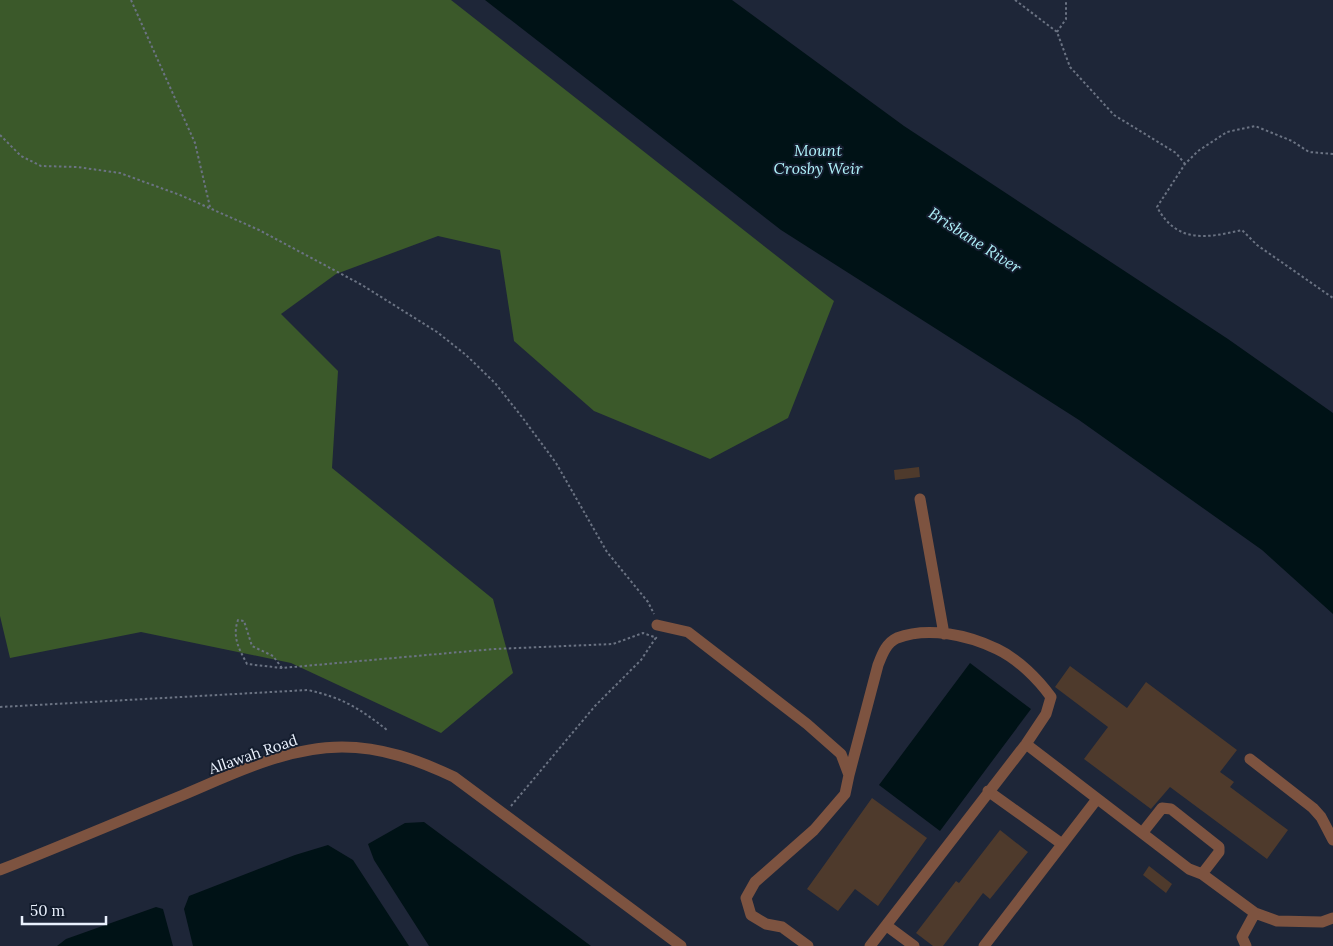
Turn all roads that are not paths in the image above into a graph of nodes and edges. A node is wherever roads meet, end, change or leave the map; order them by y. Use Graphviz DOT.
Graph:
graph roads {
  1 [pos="920,499"];
  2 [pos="657,625"];
  3 [pos="944,634"];
  4 [pos="1026,744"];
  5 [pos="1250,759"];
  6 [pos="849,775"];
  7 [pos="988,792"];
  8 [pos="1097,798"];
  9 [pos="1143,832"];
  10 [pos="1333,840"];
  11 [pos="1062,844"];
  12 [pos="0,870"];
  13 [pos="1202,874"];
  14 [pos="1255,913"];
  15 [pos="1333,918"];
  16 [pos="887,926"];
  17 [pos="681,946"];
  18 [pos="808,946"];
  19 [pos="870,946"];
  20 [pos="914,946"];
  21 [pos="984,946"];
  22 [pos="1246,946"];
  1 -- 3 [label="street"];
  2 -- 6 [label="street"];
  3 -- 4 [label="street"];
  3 -- 6 [label="street"];
  4 -- 7 [label="street"];
  4 -- 8 [label="street"];
  5 -- 10 [label="street"];
  6 -- 18 [label="street"];
  7 -- 11 [label="street"];
  7 -- 16 [label="street"];
  8 -- 9 [label="street"];
  8 -- 11 [label="street"];
  9 -- 13 [label="street"];
  9 -- 13 [label="street"];
  11 -- 21 [label="street"];
  12 -- 17 [label="street, Allawah Road"];
  13 -- 14 [label="street"];
  14 -- 15 [label="street"];
  14 -- 22 [label="street"];
  16 -- 19 [label="street"];
  16 -- 20 [label="street"];
}
